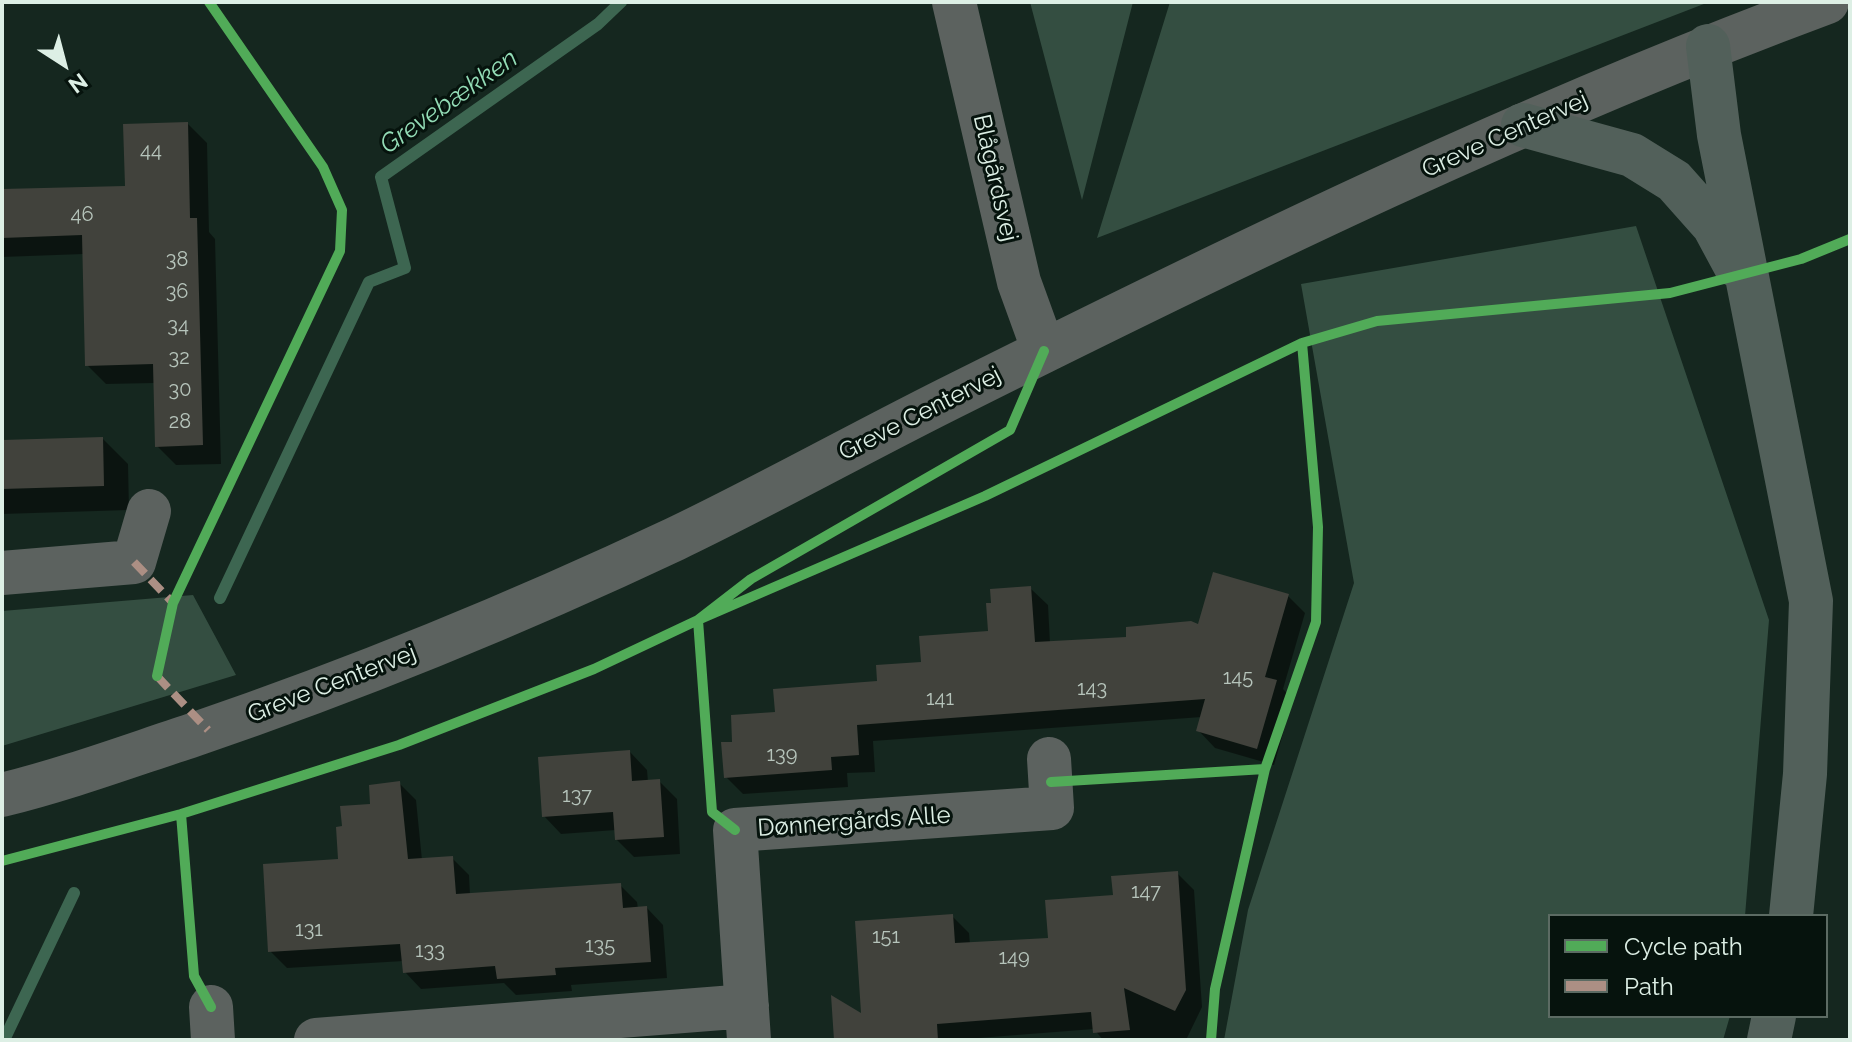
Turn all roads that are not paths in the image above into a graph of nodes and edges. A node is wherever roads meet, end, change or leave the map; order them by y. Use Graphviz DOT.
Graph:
graph roads {
  1 [pos="954,2"];
  2 [pos="1827,2"];
  3 [pos="1708,46"];
  4 [pos="1523,125"];
  5 [pos="1752,299"];
  6 [pos="1044,351"];
  7 [pos="149,511"];
  8 [pos="2,573"];
  9 [pos="1049,759"];
  10 [pos="2,795"];
  11 [pos="1791,914"];
  12 [pos="1774,1018"];
  13 [pos="748,1023"];
  14 [pos="316,1040"];
  15 [pos="1769,1040"];
  1 -- 6 [label="street, Blågårdsvej"];
  2 -- 3 [label="street, Greve Centervej"];
  3 -- 4 [label="street, Greve Centervej"];
  3 -- 5 [label="highway"];
  4 -- 5 [label="highway"];
  4 -- 6 [label="street, Greve Centervej"];
  5 -- 11 [label="highway"];
  6 -- 10 [label="street, Greve Centervej"];
  7 -- 8 [label="street"];
  9 -- 13 [label="street, Dønnergårds Alle"];
  12 -- 15 [label="highway"];
  13 -- 14 [label="street, Dønnergårds Alle"];
}
